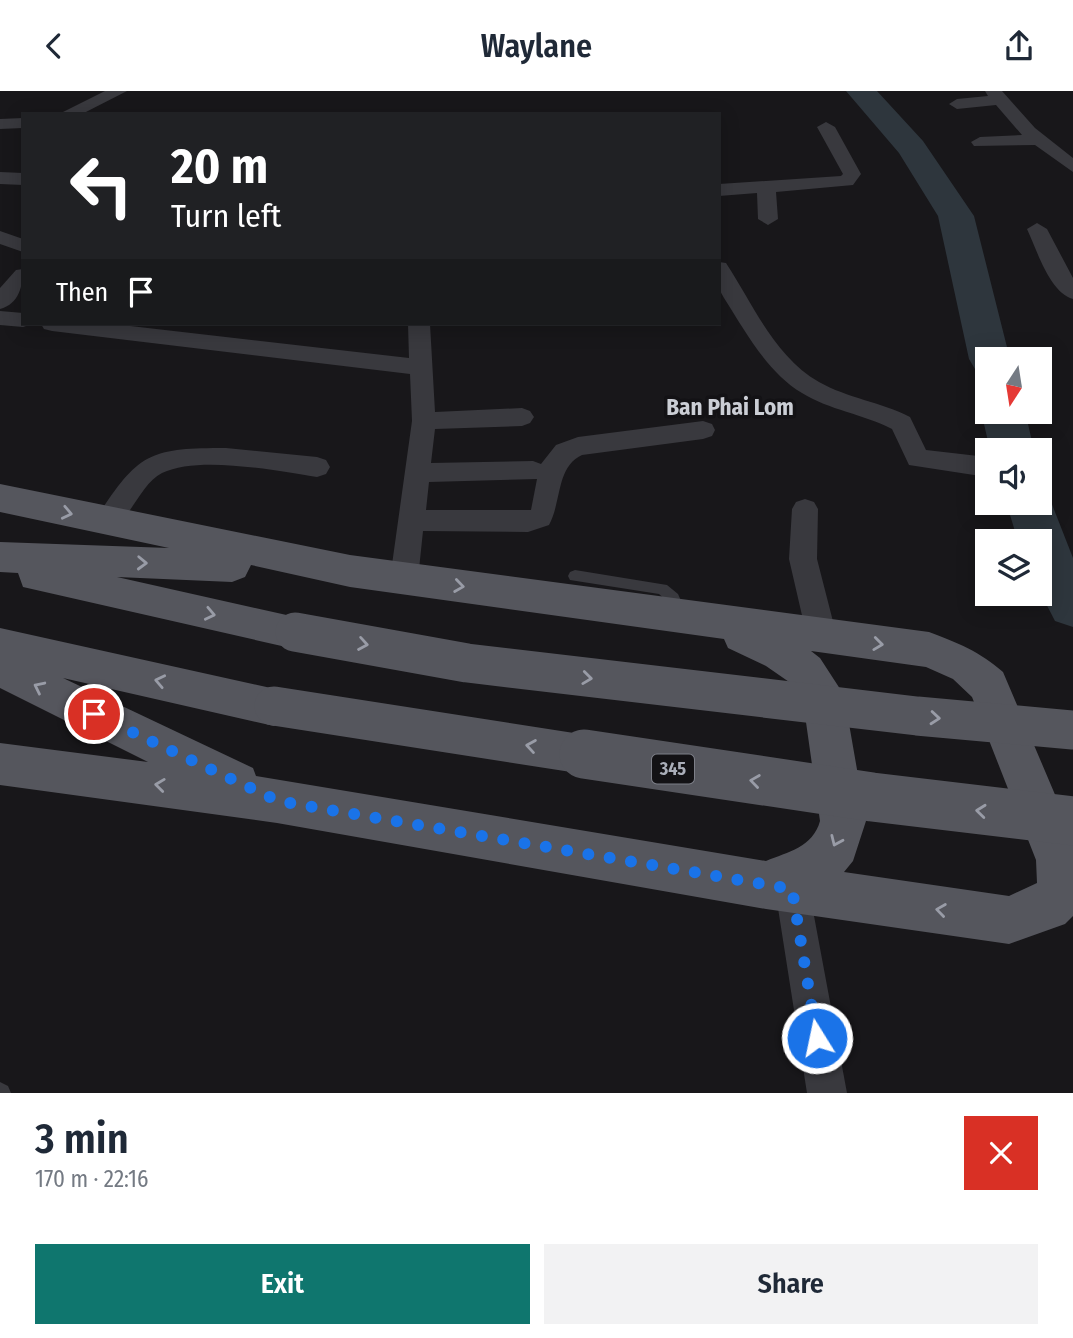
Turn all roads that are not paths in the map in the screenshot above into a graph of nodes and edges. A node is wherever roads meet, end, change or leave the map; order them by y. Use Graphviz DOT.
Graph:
graph roads {
  1 [pos="119,91"];
  2 [pos="996,96"];
  3 [pos="957,104"];
  4 [pos="71,112"];
  5 [pos="21,123"];
  6 [pos="0,124"];
  7 [pos="826,127"];
  8 [pos="1038,140"];
  9 [pos="980,142"];
  10 [pos="1073,167"];
  11 [pos="0,179"];
  12 [pos="21,179"];
  13 [pos="766,187"];
  14 [pos="721,190"];
  15 [pos="768,219"];
  16 [pos="1037,229"];
  17 [pos="0,237"];
  18 [pos="21,245"];
  19 [pos="721,272"];
  20 [pos="21,277"];
  21 [pos="1073,292"];
  22 [pos="0,302"];
  23 [pos="0,318"];
  24 [pos="21,320"];
  25 [pos="68,326"];
  26 [pos="419,326"];
  27 [pos="420,367"];
  28 [pos="522,417"];
  29 [pos="424,421"];
  30 [pos="703,430"];
  31 [pos="975,466"];
  32 [pos="317,467"];
  33 [pos="533,471"];
  34 [pos="419,473"];
  35 [pos="0,498"];
  36 [pos="805,509"];
  37 [pos="412,520"];
  38 [pos="108,521"];
  39 [pos="0,557"];
  40 [pos="0,568"];
  41 [pos="350,571"];
  42 [pos="575,576"];
  43 [pos="404,579"];
  44 [pos="695,619"];
  45 [pos="821,637"];
  46 [pos="0,646"];
  47 [pos="0,668"];
  48 [pos="1073,730"];
  49 [pos="4,772"];
  50 [pos="278,801"];
  51 [pos="1073,821"];
  52 [pos="779,887"];
  53 [pos="827,1093"];
  1 -- 4 [label="street"];
  2 -- 3 [label="street"];
  2 -- 8 [label="street"];
  5 -- 6 [label="street"];
  7 -- 13 [label="street"];
  8 -- 9 [label="street"];
  8 -- 10 [label="street"];
  11 -- 12 [label="street"];
  13 -- 14 [label="street"];
  13 -- 15 [label="street"];
  16 -- 21 [label="street"];
  17 -- 18 [label="street"];
  19 -- 31 [label="street"];
  20 -- 22 [label="street"];
  23 -- 24 [label="street"];
  25 -- 27 [label="street"];
  26 -- 27 [label="street"];
  27 -- 29 [label="street"];
  28 -- 29 [label="street"];
  29 -- 34 [label="street"];
  30 -- 37 [label="street"];
  32 -- 38 [label="street"];
  33 -- 34 [label="street"];
  34 -- 37 [label="street"];
  35 -- 38 [label="main road, one-way"];
  36 -- 45 [label="street"];
  37 -- 43 [label="street"];
  38 -- 41 [label="main road"];
  39 -- 41 [label="main road, one-way"];
  40 -- 48 [label="main road, one-way, bridge"];
  41 -- 43 [label="main road"];
  42 -- 44 [label="lane"];
  43 -- 44 [label="main road, one-way"];
  44 -- 45 [label="main road"];
  44 -- 52 [label="main road, one-way"];
  45 -- 52 [label="main road, one-way"];
  51 -- 46 [label="main road, 345, one-way, bridge"];
  50 -- 47 [label="main road, one-way"];
  50 -- 49 [label="main road, one-way"];
  50 -- 52 [label="main road"];
  52 -- 53 [label="street"];
}
